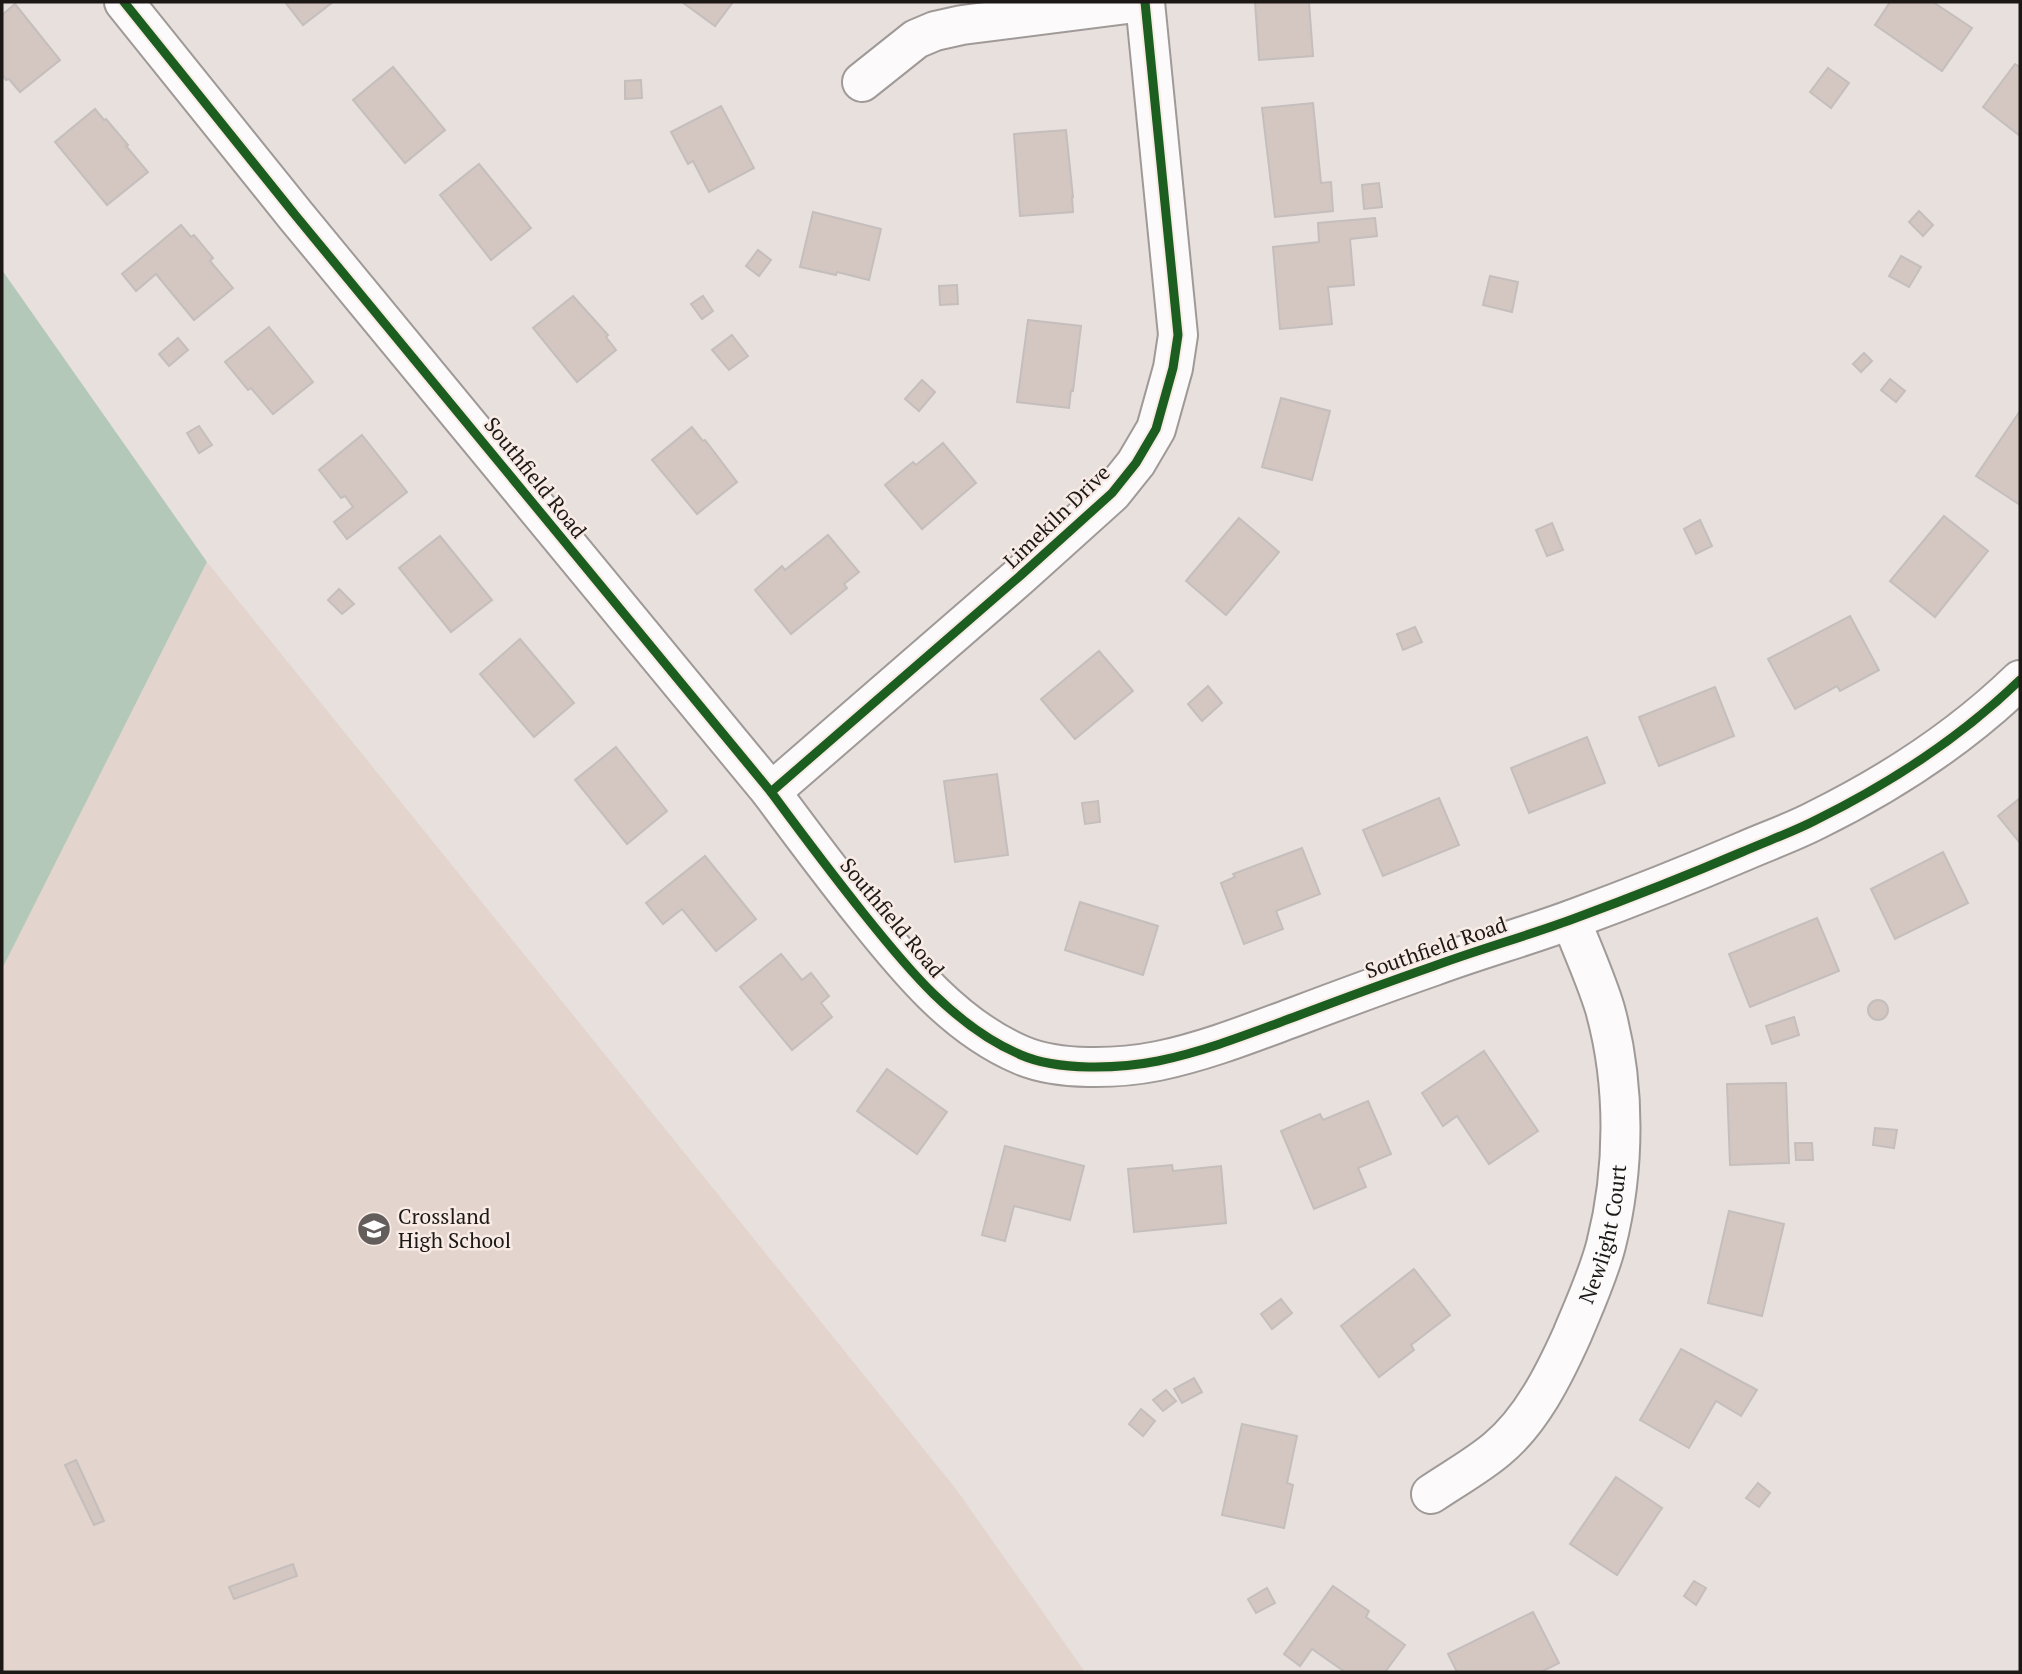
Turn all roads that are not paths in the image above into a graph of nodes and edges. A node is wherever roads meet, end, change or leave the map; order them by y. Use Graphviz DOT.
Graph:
graph roads {
  1 [pos="124,2"];
  2 [pos="1144,2"];
  3 [pos="862,82"];
  4 [pos="2020,680"];
  5 [pos="771,793"];
  6 [pos="1571,920"];
  7 [pos="1431,1494"];
  1 -- 5 [label="street, Southfield Road"];
  2 -- 3 [label="street"];
  2 -- 5 [label="street, Limekiln Drive"];
  4 -- 6 [label="street, Southfield Road"];
  5 -- 6 [label="street, Southfield Road"];
  6 -- 7 [label="street, Newlight Court"];
}
